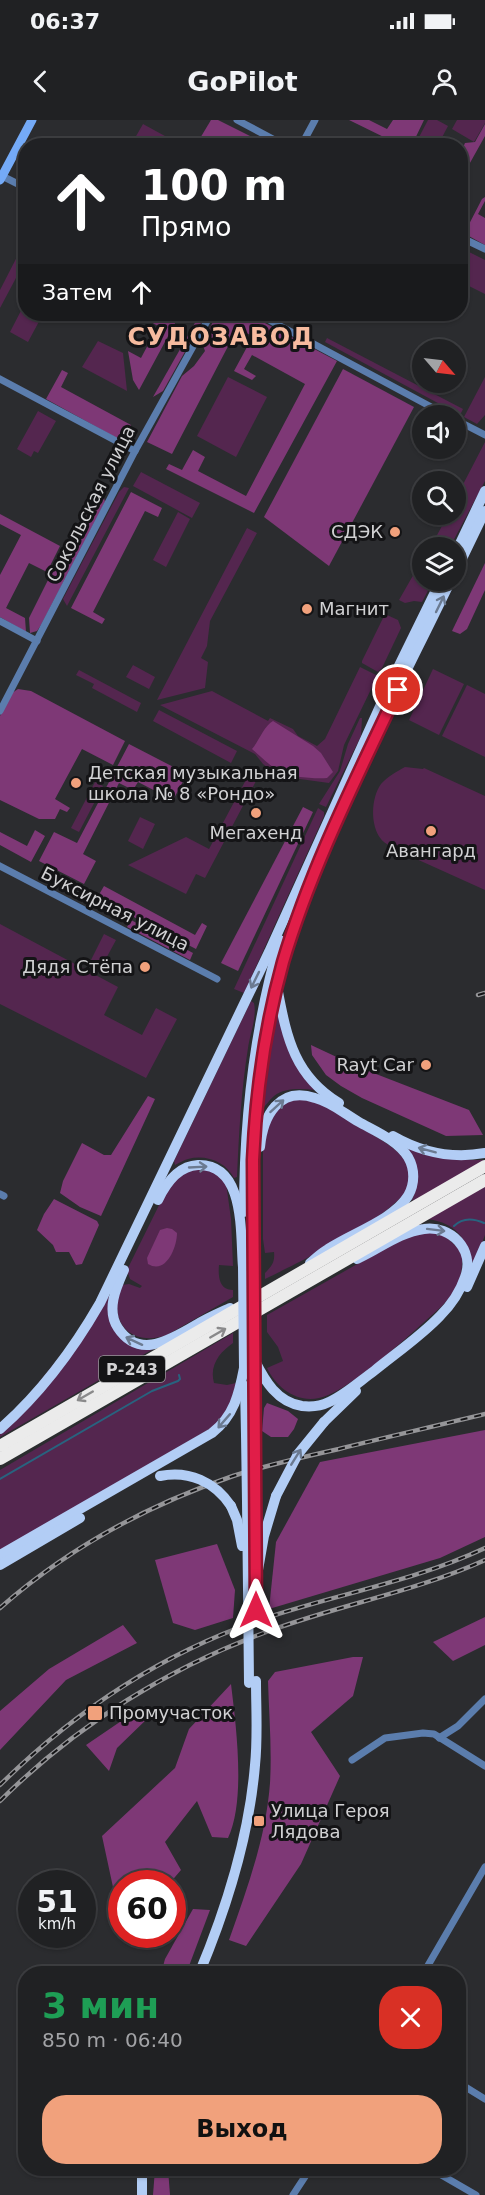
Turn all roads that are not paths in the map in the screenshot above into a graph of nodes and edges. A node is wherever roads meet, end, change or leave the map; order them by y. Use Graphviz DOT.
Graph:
graph roads {
  1 [pos="32,120"];
  2 [pos="237,120"];
  3 [pos="315,120"];
  4 [pos="22,138"];
  5 [pos="271,138"];
  6 [pos="305,138"];
  7 [pos="18,146"];
  8 [pos="1,177"];
  9 [pos="18,184"];
  10 [pos="468,241"];
  11 [pos="485,249"];
  12 [pos="207,321"];
  13 [pos="271,321"];
  14 [pos="0,379"];
  15 [pos="428,405"];
  16 [pos="466,425"];
  17 [pos="485,435"];
  18 [pos="135,451"];
  19 [pos="485,491"];
  20 [pos="485,511"];
  21 [pos="463,537"];
  22 [pos="466,550"];
  23 [pos="436,591"];
  24 [pos="446,591"];
  25 [pos="0,621"];
  26 [pos="37,641"];
  27 [pos="0,711"];
  28 [pos="314,850"];
  29 [pos="0,866"];
  30 [pos="217,979"];
  31 [pos="277,986"];
  32 [pos="485,1153"];
  33 [pos="485,1166"];
  34 [pos="485,1180"];
  35 [pos="253,1222"];
  36 [pos="485,1246"];
  37 [pos="243,1267"];
  38 [pos="324,1273"];
  39 [pos="292,1277"];
  40 [pos="263,1293"];
  41 [pos="255,1361"];
  42 [pos="244,1368"];
  43 [pos="58,1426"];
  44 [pos="0,1429"];
  45 [pos="250,1434"];
  46 [pos="0,1446"];
  47 [pos="0,1459"];
  48 [pos="0,1466"];
  49 [pos="0,1555"];
  50 [pos="0,1565"];
  51 [pos="252,1587"];
  52 [pos="485,1700"];
  53 [pos="439,1738"];
  54 [pos="352,1760"];
  55 [pos="485,1766"];
  56 [pos="485,1867"];
  57 [pos="202,1966"];
  58 [pos="428,1966"];
  59 [pos="466,2087"];
  60 [pos="485,2099"];
  61 [pos="142,2176"];
  62 [pos="306,2176"];
  63 [pos="443,2176"];
  64 [pos="295,2193"];
  65 [pos="142,2195"];
  66 [pos="304,2195"];
  67 [pos="476,2195"];
  1 -- 4 [label="street"];
  2 -- 5 [label="street"];
  3 -- 6 [label="street"];
  7 -- 8 [label="street"];
  8 -- 9 [label="street"];
  10 -- 11 [label="street"];
  12 -- 18 [label="street, Сокольская улица"];
  13 -- 15 [label="street"];
  14 -- 18 [label="street"];
  16 -- 17 [label="street"];
  18 -- 26 [label="street, Сокольская улица"];
  19 -- 21 [label="main road"];
  20 -- 22 [label="main road"];
  23 -- 28 [label="main road"];
  31 -- 24 [label="main road, one-way"];
  25 -- 26 [label="street"];
  26 -- 27 [label="street, Сокольская улица"];
  28 -- 37 [label="main road"];
  28 -- 44 [label="main road, one-way"];
  29 -- 30 [label="street, Буксирная улица"];
  32 -- 31 [label="main road, one-way"];
  31 -- 35 [label="main road"];
  33 -- 39 [label="highway, Р-243"];
  34 -- 38 [label="highway, Р-243"];
  35 -- 39 [label="main road, one-way"];
  35 -- 41 [label="main road, bridge"];
  51 -- 36 [label="main road, one-way, bridge"];
  40 -- 37 [label="main road, one-way"];
  37 -- 42 [label="main road, bridge"];
  38 -- 41 [label="main road, one-way"];
  43 -- 38 [label="highway, Р-243, one-way"];
  39 -- 40 [label="highway, Р-243"];
  40 -- 46 [label="highway, Р-243, one-way"];
  41 -- 45 [label="main road"];
  42 -- 45 [label="main road"];
  42 -- 49 [label="main road, one-way"];
  43 -- 47 [label="highway, Р-243"];
  43 -- 48 [label="main road"];
  45 -- 51 [label="main road, bridge"];
  50 -- 51 [label="main road, bridge"];
  51 -- 57 [label="main road"];
  52 -- 53 [label="street"];
  53 -- 54 [label="street"];
  53 -- 55 [label="street"];
  56 -- 58 [label="street"];
  59 -- 60 [label="street"];
  61 -- 65 [label="main road"];
  62 -- 64 [label="street"];
  63 -- 67 [label="street"];
  64 -- 66 [label="street"];
}
